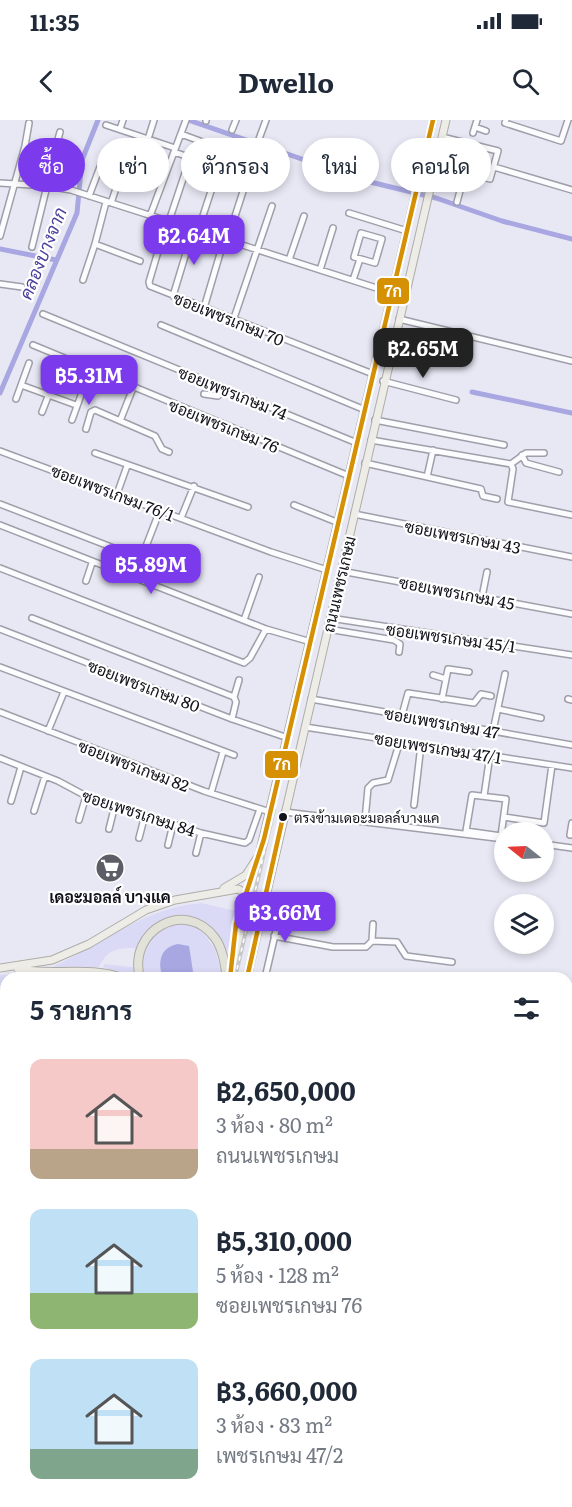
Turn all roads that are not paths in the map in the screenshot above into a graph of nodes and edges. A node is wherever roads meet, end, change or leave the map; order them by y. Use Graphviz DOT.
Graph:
graph roads {
  1 [pos="123,120"];
  2 [pos="154,120"];
  3 [pos="186,120"];
  4 [pos="236,120"];
  5 [pos="266,120"];
  6 [pos="433,120"];
  7 [pos="446,120"];
  8 [pos="477,120"];
  9 [pos="506,120"];
  10 [pos="568,120"];
  11 [pos="29,123"];
  12 [pos="106,125"];
  13 [pos="120,129"];
  14 [pos="232,130"];
  15 [pos="182,131"];
  16 [pos="486,131"];
  17 [pos="60,132"];
  18 [pos="442,137"];
  19 [pos="58,138"];
  20 [pos="145,138"];
  21 [pos="148,138"];
  22 [pos="198,138"];
  23 [pos="259,138"];
  24 [pos="169,148"];
  25 [pos="174,150"];
  26 [pos="181,153"];
  27 [pos="169,164"];
  28 [pos="494,167"];
  29 [pos="97,172"];
  30 [pos="491,176"];
  31 [pos="0,183"];
  32 [pos="15,184"];
  33 [pos="18,184"];
  34 [pos="181,184"];
  35 [pos="572,190"];
  36 [pos="45,192"];
  37 [pos="77,192"];
  38 [pos="113,192"];
  39 [pos="159,192"];
  40 [pos="210,192"];
  41 [pos="243,192"];
  42 [pos="428,192"];
  43 [pos="460,192"];
  44 [pos="87,195"];
  45 [pos="109,202"];
  46 [pos="457,202"];
  47 [pos="272,206"];
  48 [pos="349,213"];
  49 [pos="150,216"];
  50 [pos="304,216"];
  51 [pos="168,221"];
  52 [pos="333,228"];
  53 [pos="195,231"];
  54 [pos="407,231"];
  55 [pos="0,236"];
  56 [pos="226,240"];
  57 [pos="95,244"];
  58 [pos="32,246"];
  59 [pos="256,250"];
  60 [pos="360,259"];
  61 [pos="290,260"];
  62 [pos="140,261"];
  63 [pos="320,270"];
  64 [pos="83,280"];
  65 [pos="353,280"];
  66 [pos="0,284"];
  67 [pos="22,287"];
  68 [pos="392,293"];
  69 [pos="173,296"];
  70 [pos="204,308"];
  71 [pos="43,315"];
  72 [pos="398,319"];
  73 [pos="233,321"];
  74 [pos="161,325"];
  75 [pos="33,345"];
  76 [pos="377,357"];
  77 [pos="63,358"];
  78 [pos="388,360"];
  79 [pos="572,361"];
  80 [pos="29,363"];
  81 [pos="373,374"];
  82 [pos="384,379"];
  83 [pos="85,384"];
  84 [pos="21,385"];
  85 [pos="133,388"];
  86 [pos="224,389"];
  87 [pos="204,394"];
  88 [pos="50,395"];
  89 [pos="16,399"];
  90 [pos="456,400"];
  91 [pos="76,405"];
  92 [pos="365,410"];
  93 [pos="42,412"];
  94 [pos="72,420"];
  95 [pos="375,420"];
  96 [pos="120,421"];
  97 [pos="86,429"];
  98 [pos="371,440"];
  99 [pos="357,443"];
  100 [pos="504,445"];
  101 [pos="432,450"];
  102 [pos="0,451"];
  103 [pos="169,452"];
  104 [pos="95,453"];
  105 [pos="544,453"];
  106 [pos="522,455"];
  107 [pos="365,463"];
  108 [pos="511,464"];
  109 [pos="128,466"];
  110 [pos="559,472"];
  111 [pos="349,476"];
  112 [pos="427,477"];
  113 [pos="194,486"];
  114 [pos="117,494"];
  115 [pos="497,499"];
  116 [pos="0,504"];
  117 [pos="294,505"];
  118 [pos="248,507"];
  119 [pos="160,510"];
  120 [pos="354,514"];
  121 [pos="572,515"];
  122 [pos="181,518"];
  123 [pos="339,523"];
  124 [pos="0,525"];
  125 [pos="572,556"];
  126 [pos="92,562"];
  127 [pos="0,568"];
  128 [pos="327,570"];
  129 [pos="341,571"];
  130 [pos="487,572"];
  131 [pos="259,577"];
  132 [pos="86,581"];
  133 [pos="482,597"];
  134 [pos="572,614"];
  135 [pos="32,618"];
  136 [pos="330,618"];
  137 [pos="244,620"];
  138 [pos="0,629"];
  139 [pos="266,629"];
  140 [pos="327,629"];
  141 [pos="311,642"];
  142 [pos="399,652"];
  143 [pos="572,655"];
  144 [pos="0,667"];
  145 [pos="470,672"];
  146 [pos="505,674"];
  147 [pos="433,675"];
  148 [pos="240,680"];
  149 [pos="446,680"];
  150 [pos="64,692"];
  151 [pos="491,696"];
  152 [pos="234,697"];
  153 [pos="311,699"];
  154 [pos="442,699"];
  155 [pos="498,709"];
  156 [pos="0,712"];
  157 [pos="402,715"];
  158 [pos="542,718"];
  159 [pos="232,719"];
  160 [pos="304,727"];
  161 [pos="48,731"];
  162 [pos="493,731"];
  163 [pos="288,738"];
  164 [pos="400,741"];
  165 [pos="421,745"];
  166 [pos="572,745"];
  167 [pos="223,752"];
  168 [pos="234,755"];
  169 [pos="490,755"];
  170 [pos="0,758"];
  171 [pos="552,765"];
  172 [pos="21,767"];
  173 [pos="572,768"];
  174 [pos="45,776"];
  175 [pos="211,793"];
  176 [pos="86,796"];
  177 [pos="484,796"];
  178 [pos="11,801"];
  179 [pos="115,805"];
  180 [pos="414,805"];
  181 [pos="260,808"];
  182 [pos="34,811"];
  183 [pos="270,812"];
  184 [pos="285,812"];
  185 [pos="145,815"];
  186 [pos="504,817"];
  187 [pos="79,820"];
  188 [pos="365,820"];
  189 [pos="572,823"];
  190 [pos="173,824"];
  191 [pos="109,829"];
  192 [pos="201,833"];
  193 [pos="570,835"];
  194 [pos="139,838"];
  195 [pos="494,838"];
  196 [pos="264,839"];
  197 [pos="168,845"];
  198 [pos="554,846"];
  199 [pos="572,848"];
  200 [pos="196,853"];
  201 [pos="251,895"];
  202 [pos="199,896"];
  203 [pos="262,908"];
  204 [pos="281,909"];
  205 [pos="304,914"];
  206 [pos="373,924"];
  207 [pos="274,936"];
  208 [pos="372,941"];
  209 [pos="452,962"];
  210 [pos="0,968"];
  211 [pos="12,968"];
  212 [pos="35,972"];
  213 [pos="35,972"];
  214 [pos="100,972"];
  215 [pos="140,972"];
  216 [pos="227,972"];
  217 [pos="231,972"];
  218 [pos="248,972"];
  219 [pos="266,972"];
  1 -- 13 [label="street"];
  2 -- 21 [label="street"];
  3 -- 15 [label="street"];
  4 -- 14 [label="street"];
  5 -- 23 [label="street"];
  6 -- 54 [label="main road, ถนนเพชรเกษม"];
  7 -- 18 [label="main road, ถนนเพชรเกษม"];
  8 -- 16 [label="street"];
  9 -- 10 [label="street"];
  11 -- 32 [label="street"];
  12 -- 13 [label="street"];
  13 -- 20 [label="street"];
  15 -- 22 [label="street"];
  15 -- 25 [label="street"];
  17 -- 19 [label="street"];
  18 -- 28 [label="street"];
  24 -- 25 [label="street"];
  25 -- 26 [label="street"];
  25 -- 27 [label="street"];
  28 -- 30 [label="street"];
  28 -- 35 [label="street"];
  29 -- 44 [label="street"];
  31 -- 32 [label="street"];
  32 -- 33 [label="street"];
  32 -- 55 [label="street"];
  34 -- 51 [label="street"];
  36 -- 58 [label="street"];
  37 -- 44 [label="street"];
  38 -- 45 [label="street"];
  39 -- 49 [label="street"];
  40 -- 53 [label="street"];
  41 -- 56 [label="street"];
  42 -- 72 [label="main road, ถนนเพชรเกษม"];
  43 -- 46 [label="street"];
  44 -- 45 [label="street"];
  45 -- 49 [label="street"];
  45 -- 57 [label="street"];
  47 -- 59 [label="street"];
  48 -- 54 [label="street"];
  49 -- 51 [label="street"];
  50 -- 61 [label="street"];
  51 -- 53 [label="street"];
  51 -- 69 [label="street, ซอยเพชรเกษม 70"];
  52 -- 63 [label="street"];
  53 -- 56 [label="street"];
  53 -- 69 [label="street"];
  54 -- 68 [label="main road, ถนนเพชรเกษม"];
  56 -- 59 [label="street"];
  56 -- 70 [label="street"];
  57 -- 62 [label="street"];
  57 -- 64 [label="street"];
  59 -- 61 [label="street"];
  59 -- 73 [label="street"];
  60 -- 60 [label="street"];
  60 -- 65 [label="street"];
  61 -- 63 [label="street"];
  63 -- 65 [label="street"];
  65 -- 68 [label="street"];
  66 -- 67 [label="street"];
  68 -- 76 [label="main road, ถนนเพชรเกษม"];
  69 -- 70 [label="street, ซอยเพชรเกษม 70"];
  70 -- 73 [label="street, ซอยเพชรเกษม 70"];
  71 -- 86 [label="street, ซอยเพชรเกษม 74"];
  72 -- 78 [label="main road, ถนนเพชรเกษม"];
  72 -- 79 [label="street"];
  73 -- 81 [label="street, ซอยเพชรเกษม 70"];
  74 -- 92 [label="street"];
  75 -- 77 [label="street, ซอยเพชรเกษม 76"];
  76 -- 78 [label="main road"];
  76 -- 81 [label="main road, ถนนเพชรเกษม"];
  77 -- 85 [label="street, ซอยเพชรเกษม 76"];
  77 -- 88 [label="street"];
  78 -- 82 [label="main road, ถนนเพชรเกษม"];
  80 -- 84 [label="street"];
  81 -- 82 [label="main road"];
  81 -- 92 [label="main road, ถนนเพชรเกษม"];
  82 -- 90 [label="street"];
  82 -- 95 [label="main road, ถนนเพชรเกษม"];
  83 -- 91 [label="street"];
  84 -- 88 [label="street"];
  84 -- 89 [label="street"];
  85 -- 96 [label="street"];
  85 -- 111 [label="street, ซอยเพชรเกษม 76"];
  86 -- 87 [label="street"];
  86 -- 99 [label="street, ซอยเพชรเกษม 74"];
  88 -- 91 [label="street"];
  88 -- 93 [label="street"];
  91 -- 94 [label="street"];
  92 -- 99 [label="main road, ถนนเพชรเกษม"];
  95 -- 98 [label="main road, ถนนเพชรเกษม"];
  95 -- 100 [label="street"];
  96 -- 97 [label="street"];
  96 -- 103 [label="street"];
  98 -- 101 [label="street"];
  98 -- 107 [label="main road, ถนนเพชรเกษม"];
  99 -- 111 [label="main road, ถนนเพชรเกษม"];
  101 -- 108 [label="street"];
  101 -- 112 [label="street"];
  102 -- 114 [label="street, ซอยเพชรเกษม 76/1"];
  104 -- 109 [label="street"];
  105 -- 106 [label="street"];
  106 -- 108 [label="street"];
  106 -- 110 [label="street"];
  107 -- 112 [label="street"];
  107 -- 120 [label="main road, ถนนเพชรเกษม"];
  108 -- 121 [label="street"];
  109 -- 113 [label="street"];
  109 -- 114 [label="street"];
  111 -- 123 [label="main road, ถนนเพชรเกษม"];
  112 -- 115 [label="street"];
  113 -- 118 [label="street"];
  113 -- 122 [label="street"];
  114 -- 119 [label="street, ซอยเพชรเกษม 76/1"];
  116 -- 119 [label="street"];
  117 -- 123 [label="street"];
  119 -- 122 [label="street, ซอยเพชรเกษม 76/1"];
  120 -- 125 [label="street, ซอยเพชรเกษม 43"];
  120 -- 129 [label="main road, ถนนเพชรเกษม"];
  122 -- 128 [label="street, ซอยเพชรเกษม 76/1"];
  123 -- 128 [label="main road, ถนนเพชรเกษม"];
  124 -- 126 [label="street"];
  126 -- 132 [label="street"];
  126 -- 137 [label="street"];
  127 -- 139 [label="street"];
  128 -- 141 [label="main road, ถนนเพชรเกษม"];
  129 -- 133 [label="street, ซอยเพชรเกษม 45"];
  129 -- 136 [label="main road, ถนนเพชรเกษม"];
  130 -- 133 [label="street"];
  131 -- 137 [label="street"];
  133 -- 134 [label="street, ซอยเพชรเกษม 45"];
  135 -- 152 [label="street"];
  136 -- 140 [label="main road, ถนนเพชรเกษม"];
  136 -- 143 [label="street, ซอยเพชรเกษม 45/1"];
  137 -- 139 [label="street"];
  138 -- 159 [label="street, ซอยเพชรเกษม 80"];
  139 -- 141 [label="street"];
  140 -- 142 [label="street"];
  140 -- 153 [label="main road, ถนนเพชรเกษม"];
  141 -- 163 [label="main road, ถนนเพชรเกษม"];
  144 -- 150 [label="street"];
  145 -- 149 [label="street"];
  146 -- 155 [label="street"];
  147 -- 149 [label="street"];
  148 -- 152 [label="street"];
  149 -- 154 [label="street"];
  150 -- 161 [label="street"];
  150 -- 167 [label="street"];
  151 -- 154 [label="street"];
  152 -- 159 [label="street"];
  153 -- 157 [label="street, ซอยเพชรเกษม 47"];
  153 -- 160 [label="main road, ถนนเพชรเกษม"];
  154 -- 157 [label="street"];
  155 -- 158 [label="street"];
  155 -- 162 [label="street"];
  156 -- 161 [label="street, ซอยเพชรเกษม 82"];
  157 -- 162 [label="street, ซอยเพชรเกษม 47"];
  159 -- 163 [label="street, ซอยเพชรเกษม 80"];
  160 -- 164 [label="street, ซอยเพชรเกษม 47/1"];
  160 -- 184 [label="main road, ถนนเพชรเกษม"];
  161 -- 175 [label="street, ซอยเพชรเกษม 82"];
  162 -- 166 [label="street, ซอยเพชรเกษม 47"];
  163 -- 183 [label="main road, ถนนเพชรเกษม"];
  164 -- 165 [label="street, ซอยเพชรเกษม 47/1"];
  164 -- 188 [label="street"];
  165 -- 169 [label="street, ซอยเพชรเกษม 47/1"];
  165 -- 180 [label="street"];
  167 -- 168 [label="street"];
  167 -- 175 [label="street"];
  169 -- 171 [label="street, ซอยเพชรเกษม 47/1"];
  169 -- 177 [label="street"];
  170 -- 172 [label="street, ซอยเพชรเกษม 84"];
  171 -- 173 [label="street, ซอยเพชรเกษม 47/1"];
  171 -- 186 [label="street"];
  172 -- 174 [label="street, ซอยเพชรเกษม 84"];
  172 -- 178 [label="street"];
  174 -- 176 [label="street, ซอยเพชรเกษม 84"];
  174 -- 182 [label="street"];
  175 -- 181 [label="street, ซอยเพชรเกษม 82"];
  176 -- 179 [label="street, ซอยเพชรเกษม 84"];
  176 -- 187 [label="street"];
  177 -- 186 [label="street"];
  177 -- 186 [label="street"];
  179 -- 185 [label="street, ซอยเพชรเกษม 84"];
  179 -- 191 [label="street"];
  181 -- 183 [label="street, ซอยเพชรเกษม 82"];
  181 -- 192 [label="street, ซอยเพชรเกษม 84"];
  183 -- 196 [label="main road, ถนนเพชรเกษม"];
  184 -- 188 [label="street"];
  184 -- 203 [label="main road, ถนนเพชรเกษม"];
  185 -- 190 [label="street, ซอยเพชรเกษม 84"];
  185 -- 194 [label="street"];
  188 -- 195 [label="street"];
  189 -- 193 [label="street"];
  190 -- 192 [label="street, ซอยเพชรเกษม 84"];
  190 -- 197 [label="street"];
  192 -- 200 [label="street"];
  196 -- 201 [label="main road, ถนนเพชรเกษม"];
  196 -- 202 [label="main road"];
  198 -- 199 [label="street"];
  201 -- 202 [label="main road"];
  201 -- 203 [label="main road"];
  201 -- 217 [label="main road, ถนนเพชรเกษม"];
  202 -- 211 [label="main road"];
  203 -- 204 [label="street"];
  203 -- 218 [label="main road, ถนนเพชรเกษม"];
  204 -- 205 [label="street"];
  204 -- 207 [label="street"];
  206 -- 208 [label="street"];
  207 -- 208 [label="street"];
  207 -- 219 [label="street"];
  208 -- 209 [label="street"];
  210 -- 211 [label="main road"];
  211 -- 212 [label="main road"];
  213 -- 214 [label="main road"];
  215 -- 216 [label="highway"];
}
